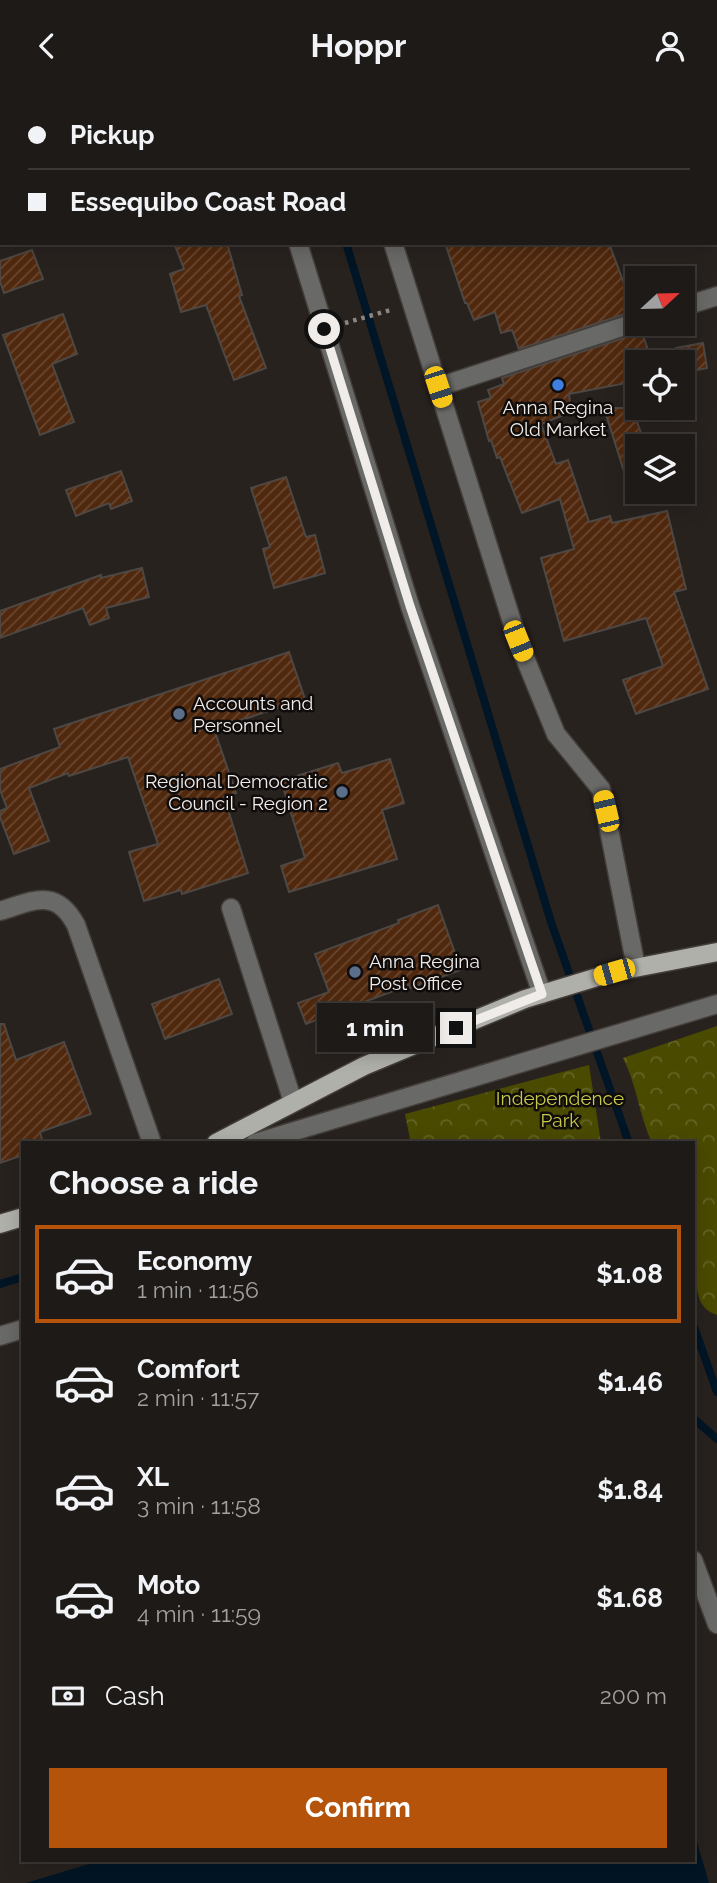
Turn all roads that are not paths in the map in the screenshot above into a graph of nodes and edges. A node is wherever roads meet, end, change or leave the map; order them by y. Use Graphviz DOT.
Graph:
graph roads {
  1 [pos="299,245"];
  2 [pos="394,245"];
  3 [pos="717,296"];
  4 [pos="695,303"];
  5 [pos="625,326"];
  6 [pos="438,387"];
  7 [pos="231,908"];
  8 [pos="0,911"];
  9 [pos="717,952"];
  10 [pos="636,967"];
  11 [pos="549,992"];
  12 [pos="717,1004"];
  13 [pos="293,1102"];
  14 [pos="151,1141"];
  15 [pos="220,1141"];
  16 [pos="262,1141"];
  17 [pos="21,1218"];
  18 [pos="0,1224"];
  19 [pos="21,1330"];
  20 [pos="0,1336"];
  21 [pos="695,1565"];
  22 [pos="717,1625"];
  1 -- 11 [label="street"];
  2 -- 6 [label="street"];
  3 -- 4 [label="street"];
  5 -- 6 [label="street"];
  6 -- 10 [label="street"];
  7 -- 13 [label="street"];
  8 -- 14 [label="street"];
  9 -- 10 [label="main road"];
  10 -- 11 [label="main road"];
  11 -- 13 [label="main road"];
  12 -- 16 [label="street"];
  13 -- 15 [label="main road"];
  17 -- 18 [label="main road"];
  19 -- 20 [label="street"];
  21 -- 22 [label="street"];
}
